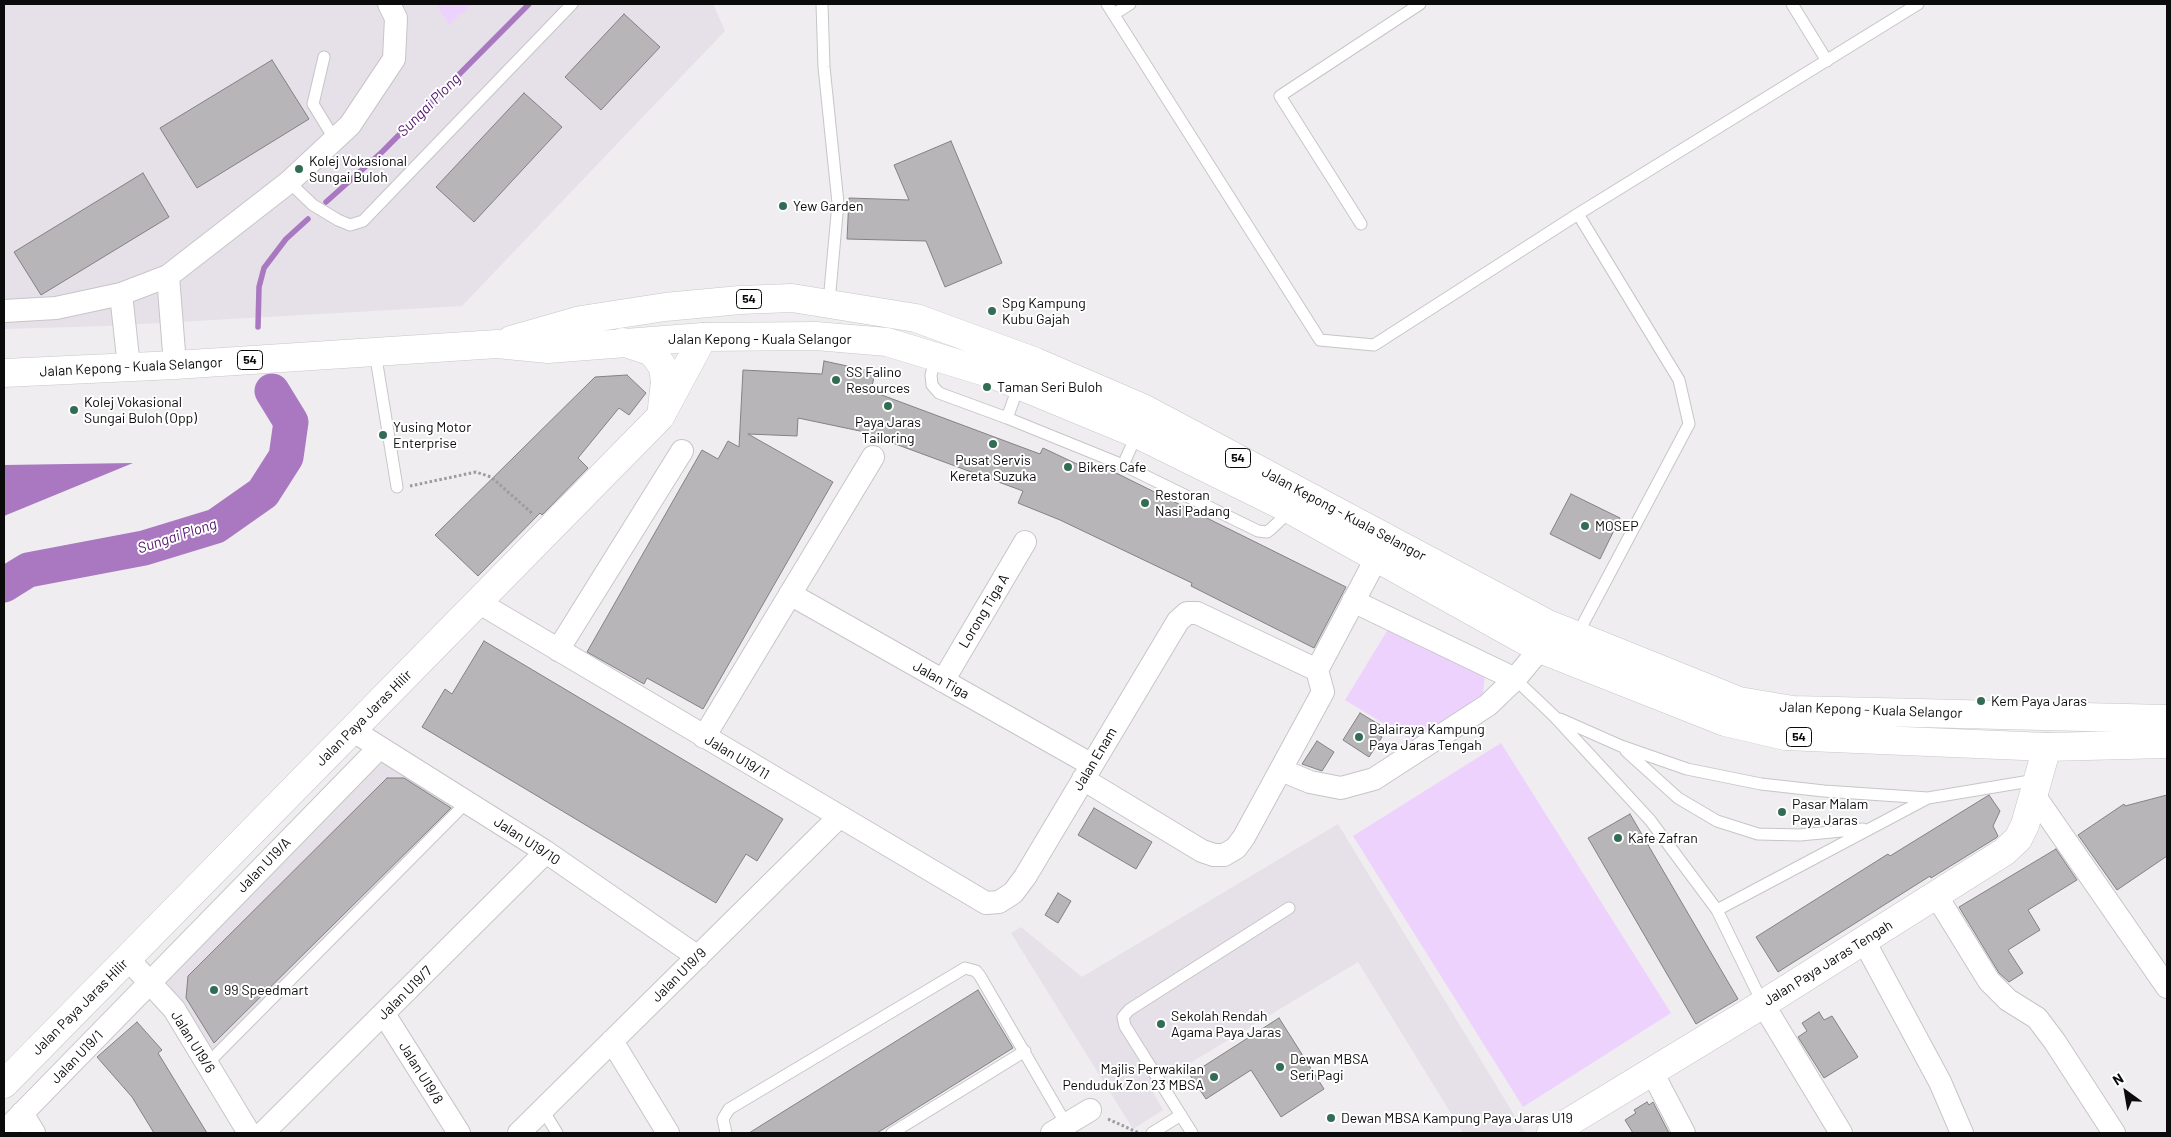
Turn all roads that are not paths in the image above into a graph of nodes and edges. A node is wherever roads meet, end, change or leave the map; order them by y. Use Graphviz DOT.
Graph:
graph roads {
  1 [pos="389,4"];
  2 [pos="572,4"];
  3 [pos="822,4"];
  4 [pos="1107,4"];
  5 [pos="1130,4"];
  6 [pos="1420,4"];
  7 [pos="1792,4"];
  8 [pos="1918,4"];
  9 [pos="1114,14"];
  10 [pos="324,57"];
  11 [pos="1827,61"];
  12 [pos="335,140"];
  13 [pos="289,182"];
  14 [pos="1578,214"];
  15 [pos="1361,224"];
  16 [pos="168,276"];
  17 [pos="120,294"];
  18 [pos="829,302"];
  19 [pos="4,311"];
  20 [pos="916,318"];
  21 [pos="581,320"];
  22 [pos="703,337"];
  23 [pos="623,342"];
  24 [pos="497,344"];
  25 [pos="375,352"];
  26 [pos="936,357"];
  27 [pos="174,366"];
  28 [pos="129,367"];
  29 [pos="4,373"];
  30 [pos="1020,385"];
  31 [pos="660,417"];
  32 [pos="1007,418"];
  33 [pos="1137,434"];
  34 [pos="682,450"];
  35 [pos="873,458"];
  36 [pos="1122,465"];
  37 [pos="397,487"];
  38 [pos="1291,510"];
  39 [pos="1025,542"];
  40 [pos="1376,559"];
  41 [pos="790,594"];
  42 [pos="1353,601"];
  43 [pos="478,602"];
  44 [pos="1576,637"];
  45 [pos="1540,649"];
  46 [pos="558,650"];
  47 [pos="1564,660"];
  48 [pos="1317,670"];
  49 [pos="1516,679"];
  50 [pos="943,681"];
  51 [pos="1554,716"];
  52 [pos="2167,719"];
  53 [pos="352,730"];
  54 [pos="704,737"];
  55 [pos="2167,744"];
  56 [pos="1621,746"];
  57 [pos="2047,747"];
  58 [pos="379,748"];
  59 [pos="1281,770"];
  60 [pos="1087,772"];
  61 [pos="2036,788"];
  62 [pos="1928,798"];
  63 [pos="467,802"];
  64 [pos="839,817"];
  65 [pos="1869,828"];
  66 [pos="546,852"];
  67 [pos="1936,895"];
  68 [pos="999,902"];
  69 [pos="1289,908"];
  70 [pos="1717,910"];
  71 [pos="1864,941"];
  72 [pos="698,957"];
  73 [pos="128,958"];
  74 [pos="149,982"];
  75 [pos="2167,987"];
  76 [pos="1764,1004"];
  77 [pos="384,1014"];
  78 [pos="612,1041"];
  79 [pos="1025,1051"];
  80 [pos="207,1064"];
  81 [pos="1652,1072"];
  82 [pos="4,1084"];
  83 [pos="543,1110"];
  84 [pos="1090,1110"];
  85 [pos="22,1113"];
  86 [pos="1181,1115"];
  87 [pos="1059,1129"];
  88 [pos="1564,1130"];
  89 [pos="4,1132"];
  90 [pos="34,1133"];
  91 [pos="249,1133"];
  92 [pos="264,1133"];
  93 [pos="458,1133"];
  94 [pos="519,1133"];
  95 [pos="557,1133"];
  96 [pos="668,1133"];
  97 [pos="726,1133"];
  98 [pos="892,1133"];
  99 [pos="1152,1133"];
  100 [pos="1192,1133"];
  101 [pos="1684,1133"];
  102 [pos="1841,1133"];
  103 [pos="1962,1133"];
  104 [pos="2114,1133"];
  1 -- 12 [label="street"];
  2 -- 13 [label="lane"];
  3 -- 18 [label="lane"];
  4 -- 9 [label="lane"];
  5 -- 9 [label="lane"];
  6 -- 15 [label="lane"];
  7 -- 11 [label="lane"];
  8 -- 11 [label="lane"];
  9 -- 14 [label="lane"];
  10 -- 12 [label="lane"];
  11 -- 14 [label="lane"];
  12 -- 13 [label="street"];
  13 -- 16 [label="street"];
  14 -- 44 [label="lane"];
  16 -- 17 [label="street"];
  16 -- 27 [label="street"];
  17 -- 19 [label="street"];
  17 -- 28 [label="street"];
  18 -- 20 [label="main road, Jalan Kepong - Kuala Selangor / 54"];
  18 -- 21 [label="main road, Jalan Kepong - Kuala Selangor / 54"];
  20 -- 22 [label="main road"];
  20 -- 44 [label="main road, Jalan Kepong - Kuala Selangor / 54"];
  21 -- 22 [label="main road"];
  21 -- 24 [label="main road, Jalan Kepong - Kuala Selangor / 54"];
  22 -- 23 [label="main road, Jalan Kepong - Kuala Selangor / 54"];
  22 -- 26 [label="main road, Jalan Kepong - Kuala Selangor / 54"];
  22 -- 31 [label="main road, Jalan Paya Jaras Hilir"];
  23 -- 24 [label="main road, Jalan Kepong - Kuala Selangor / 54"];
  23 -- 31 [label="main road"];
  24 -- 25 [label="main road, Jalan Kepong - Kuala Selangor / 54"];
  25 -- 27 [label="main road, Jalan Kepong - Kuala Selangor / 54"];
  25 -- 37 [label="lane"];
  26 -- 30 [label="main road, Jalan Kepong - Kuala Selangor / 54"];
  26 -- 32 [label="lane"];
  27 -- 28 [label="main road, Jalan Kepong - Kuala Selangor / 54"];
  28 -- 29 [label="main road, Jalan Kepong - Kuala Selangor / 54"];
  30 -- 32 [label="lane"];
  30 -- 33 [label="main road, Jalan Kepong - Kuala Selangor / 54"];
  31 -- 43 [label="main road, Jalan Paya Jaras Hilir"];
  32 -- 36 [label="lane"];
  33 -- 36 [label="lane"];
  33 -- 38 [label="main road, Jalan Kepong - Kuala Selangor / 54"];
  34 -- 46 [label="street"];
  35 -- 41 [label="street"];
  36 -- 38 [label="lane"];
  38 -- 40 [label="main road, Jalan Kepong - Kuala Selangor / 54"];
  39 -- 50 [label="street, Lorong Tiga A"];
  40 -- 42 [label="street"];
  40 -- 45 [label="main road, Jalan Kepong - Kuala Selangor / 54"];
  41 -- 50 [label="street, Jalan Tiga"];
  41 -- 54 [label="street"];
  42 -- 48 [label="street"];
  42 -- 49 [label="street"];
  43 -- 46 [label="street, Jalan U19/11"];
  43 -- 53 [label="main road, Jalan Paya Jaras Hilir"];
  44 -- 47 [label="lane"];
  44 -- 52 [label="main road, Jalan Kepong - Kuala Selangor / 54"];
  45 -- 47 [label="main road, Jalan Kepong - Kuala Selangor / 54"];
  45 -- 49 [label="street"];
  46 -- 54 [label="street, Jalan U19/11"];
  47 -- 57 [label="main road, Jalan Kepong - Kuala Selangor / 54"];
  48 -- 59 [label="street"];
  48 -- 60 [label="street, Jalan Enam"];
  49 -- 51 [label="lane"];
  49 -- 59 [label="street"];
  50 -- 60 [label="street, Jalan Tiga"];
  51 -- 56 [label="lane"];
  51 -- 70 [label="lane"];
  53 -- 58 [label="street, Jalan U19/10"];
  53 -- 73 [label="main road, Jalan Paya Jaras Hilir"];
  54 -- 64 [label="street, Jalan U19/11"];
  55 -- 57 [label="main road, Jalan Kepong - Kuala Selangor / 54"];
  56 -- 62 [label="lane"];
  56 -- 65 [label="lane"];
  57 -- 61 [label="main road, Jalan Paya Jaras Tengah"];
  58 -- 63 [label="street, Jalan U19/10"];
  58 -- 74 [label="street, Jalan U19/A"];
  59 -- 60 [label="street, Jalan Tiga"];
  60 -- 68 [label="street, Jalan Enam"];
  61 -- 62 [label="lane"];
  61 -- 67 [label="main road, Jalan Paya Jaras Tengah"];
  61 -- 75 [label="street"];
  62 -- 65 [label="lane"];
  63 -- 66 [label="street, Jalan U19/10"];
  63 -- 80 [label="lane"];
  64 -- 68 [label="street, Jalan U19/11"];
  64 -- 72 [label="street, Jalan U19/9"];
  65 -- 70 [label="lane"];
  66 -- 72 [label="street, Jalan U19/10"];
  66 -- 77 [label="street, Jalan U19/7"];
  67 -- 71 [label="main road, Jalan Paya Jaras Tengah"];
  67 -- 104 [label="street"];
  69 -- 86 [label="lane"];
  70 -- 76 [label="lane"];
  71 -- 76 [label="main road, Jalan Paya Jaras Tengah"];
  71 -- 103 [label="street"];
  72 -- 78 [label="street, Jalan U19/9"];
  73 -- 74 [label="street, Jalan U19/6"];
  73 -- 82 [label="main road, Jalan Paya Jaras Hilir"];
  74 -- 80 [label="street, Jalan U19/6"];
  74 -- 85 [label="street, Jalan U19/1"];
  76 -- 81 [label="main road, Jalan Paya Jaras Tengah"];
  76 -- 102 [label="street"];
  77 -- 92 [label="street, Jalan U19/7"];
  77 -- 93 [label="street, Jalan U19/8"];
  78 -- 83 [label="street, Jalan U19/9"];
  78 -- 96 [label="street"];
  79 -- 87 [label="lane"];
  79 -- 97 [label="lane"];
  79 -- 98 [label="lane"];
  80 -- 91 [label="street, Jalan U19/6"];
  81 -- 88 [label="main road, Jalan Paya Jaras Tengah"];
  81 -- 101 [label="street"];
  83 -- 94 [label="street, Jalan U19/9"];
  83 -- 95 [label="lane"];
  84 -- 87 [label="street"];
  85 -- 89 [label="street, Jalan U19/1"];
  85 -- 90 [label="street"];
  86 -- 99 [label="lane"];
  86 -- 100 [label="lane"];
}
